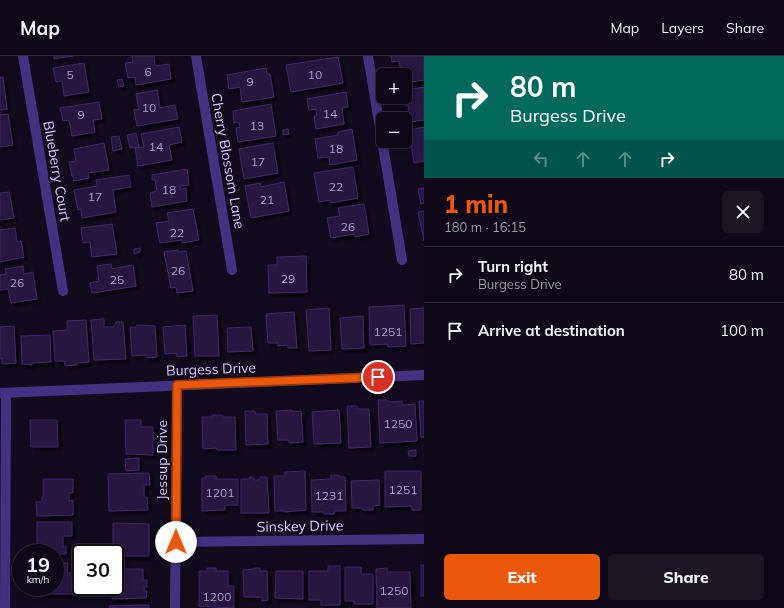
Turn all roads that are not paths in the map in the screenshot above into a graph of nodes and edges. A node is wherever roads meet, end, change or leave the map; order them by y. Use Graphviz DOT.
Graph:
graph roads {
  1 [pos="23,56"];
  2 [pos="196,56"];
  3 [pos="368,56"];
  4 [pos="402,260"];
  5 [pos="232,270"];
  6 [pos="63,291"];
  7 [pos="424,375"];
  8 [pos="177,385"];
  9 [pos="3,393"];
  10 [pos="424,539"];
  11 [pos="176,542"];
  12 [pos="6,608"];
  13 [pos="175,608"];
  1 -- 6 [label="street, Blueberry Court"];
  2 -- 5 [label="street, Cherry Blossom Lane"];
  3 -- 4 [label="street"];
  7 -- 8 [label="street, Burgess Drive"];
  8 -- 9 [label="street, Burgess Drive"];
  8 -- 11 [label="street, Jessup Drive"];
  9 -- 12 [label="street"];
  10 -- 11 [label="street, Sinskey Drive"];
  11 -- 13 [label="street, Jessup Drive"];
}
